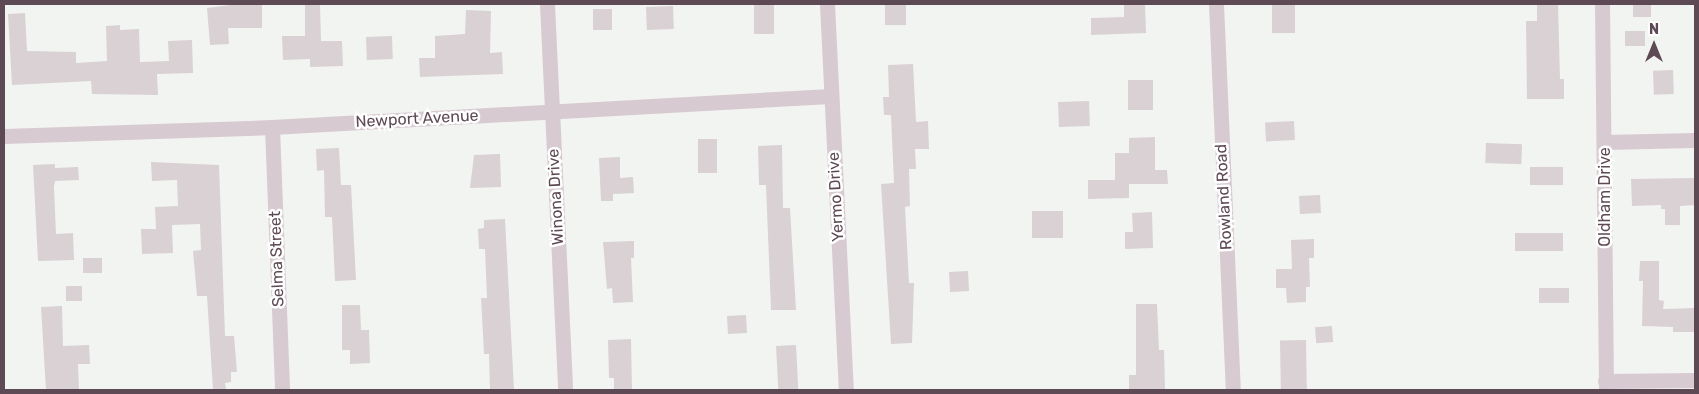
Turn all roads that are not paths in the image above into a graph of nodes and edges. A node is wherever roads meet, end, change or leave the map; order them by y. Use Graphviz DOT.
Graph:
graph roads {
  1 [pos="547,4"];
  2 [pos="827,4"];
  3 [pos="1216,4"];
  4 [pos="1602,4"];
  5 [pos="830,96"];
  6 [pos="552,112"];
  7 [pos="272,128"];
  8 [pos="4,136"];
  9 [pos="1695,140"];
  10 [pos="1604,142"];
  11 [pos="1695,380"];
  12 [pos="1606,386"];
  13 [pos="282,390"];
  14 [pos="565,390"];
  15 [pos="846,390"];
  16 [pos="1233,390"];
  1 -- 6 [label="street, Winona Drive"];
  2 -- 5 [label="street, Yermo Drive"];
  3 -- 16 [label="street, Rowland Road"];
  4 -- 10 [label="street, Oldham Drive"];
  5 -- 6 [label="street, Newport Avenue"];
  5 -- 15 [label="street, Yermo Drive"];
  6 -- 7 [label="street, Newport Avenue"];
  6 -- 14 [label="street, Winona Drive"];
  7 -- 8 [label="street, Newport Avenue"];
  7 -- 13 [label="street, Selma Street"];
  9 -- 10 [label="street"];
  10 -- 12 [label="street, Oldham Drive"];
  11 -- 12 [label="street"];
}
